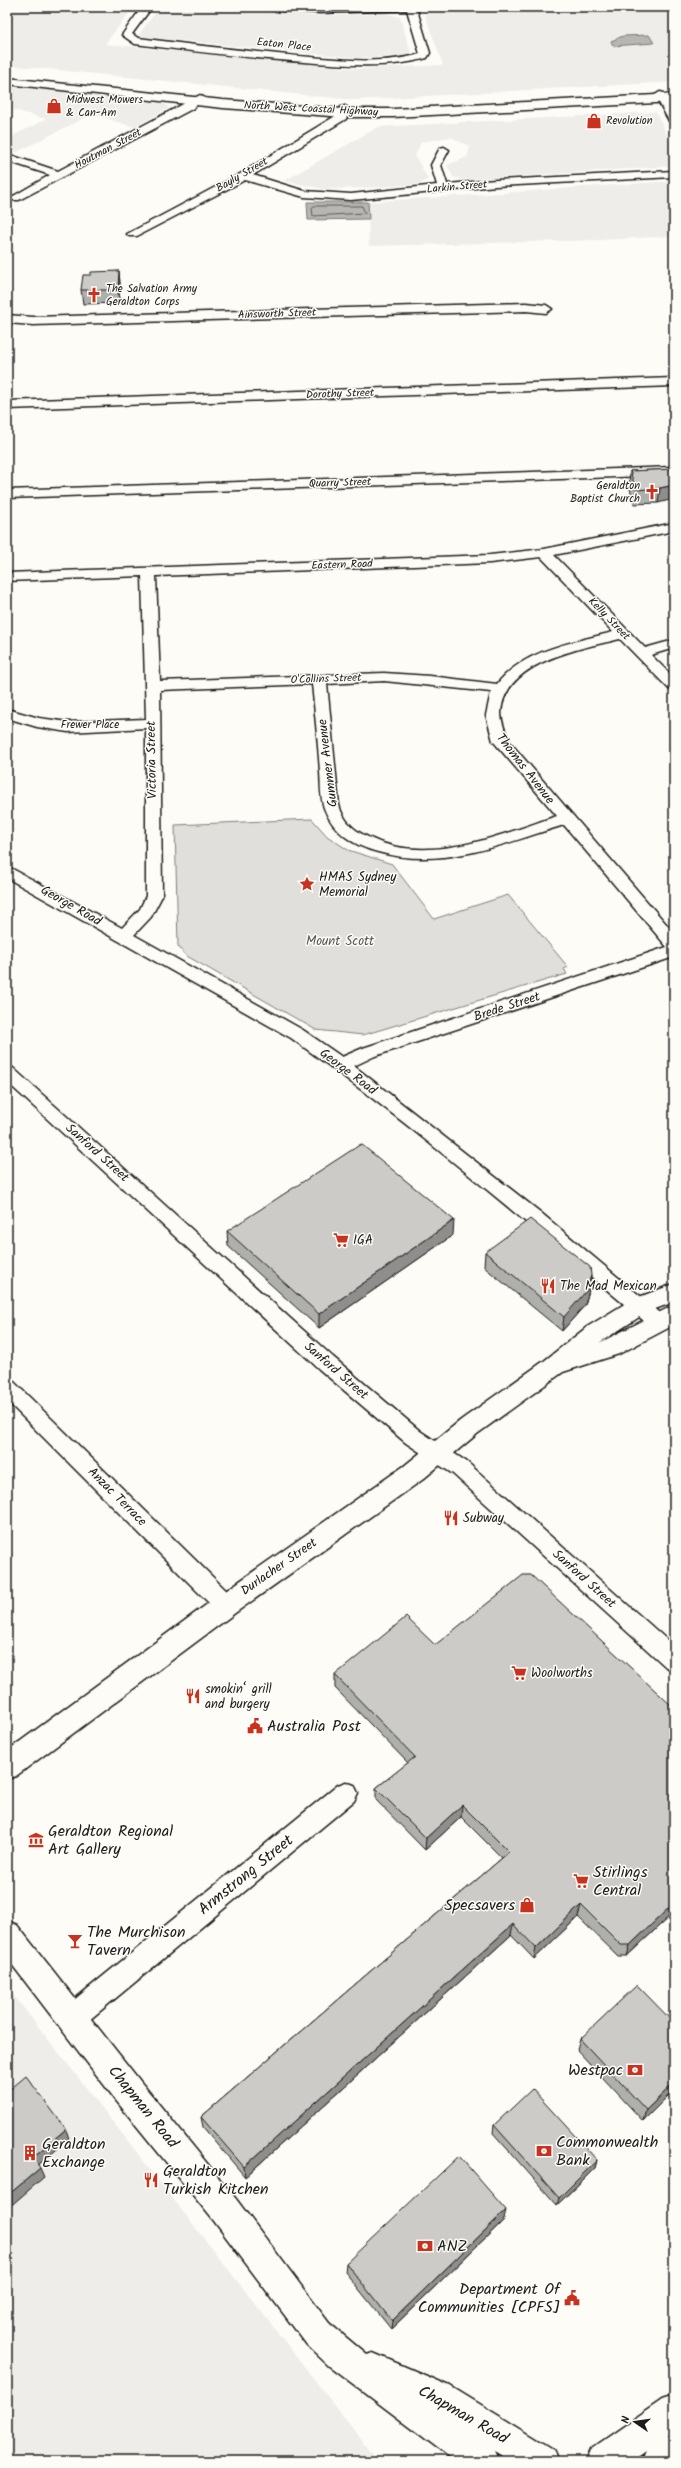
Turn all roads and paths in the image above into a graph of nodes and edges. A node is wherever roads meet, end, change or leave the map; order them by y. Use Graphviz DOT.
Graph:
graph roads {
  1 [pos="147,7"];
  2 [pos="271,7"];
  3 [pos="411,7"];
  4 [pos="420,7"];
  5 [pos="7,81"];
  6 [pos="674,94"];
  7 [pos="661,97"];
  8 [pos="674,98"];
  9 [pos="198,100"];
  10 [pos="345,111"];
  11 [pos="674,121"];
  12 [pos="444,150"];
  13 [pos="7,157"];
  14 [pos="674,174"];
  15 [pos="60,175"];
  16 [pos="244,176"];
  17 [pos="443,188"];
  18 [pos="15,198"];
  19 [pos="133,234"];
  20 [pos="546,309"];
  21 [pos="7,319"];
  22 [pos="674,382"];
  23 [pos="7,405"];
  24 [pos="674,471"];
  25 [pos="7,494"];
  26 [pos="674,527"];
  27 [pos="544,553"];
  28 [pos="149,572"];
  29 [pos="7,577"];
  30 [pos="622,634"];
  31 [pos="674,644"];
  32 [pos="642,653"];
  33 [pos="319,679"];
  34 [pos="153,686"];
  35 [pos="674,686"];
  36 [pos="499,689"];
  37 [pos="7,713"];
  38 [pos="151,723"];
  39 [pos="565,819"];
  40 [pos="7,870"];
  41 [pos="123,936"];
  42 [pos="674,944"];
  43 [pos="674,951"];
  44 [pos="341,1065"];
  45 [pos="7,1072"];
  46 [pos="674,1293"];
  47 [pos="639,1306"];
  48 [pos="665,1317"];
  49 [pos="552,1368"];
  50 [pos="7,1388"];
  51 [pos="437,1454"];
  52 [pos="226,1605"];
  53 [pos="674,1660"];
  54 [pos="7,1767"];
  55 [pos="346,1793"];
  56 [pos="7,1935"];
  57 [pos="73,2017"];
  58 [pos="339,2354"];
  59 [pos="674,2412"];
  60 [pos="674,2450"];
  61 [pos="468,2456"];
  62 [pos="674,2457"];
  63 [pos="541,2461"];
  64 [pos="603,2461"];
  65 [pos="659,2461"];
  66 [pos="671,2461"];
  1 -- 3 [label="street, Eaton Place"];
  2 -- 3 [label="street"];
  3 -- 4 [label="street"];
  5 -- 9 [label="main road, North West Coastal Highway"];
  6 -- 7 [label="main road, North West Coastal Highway"];
  7 -- 8 [label="main road, North West Coastal Highway"];
  7 -- 10 [label="main road, North West Coastal Highway"];
  7 -- 11 [label="street"];
  9 -- 10 [label="main road, North West Coastal Highway"];
  9 -- 15 [label="street, Houtman Street"];
  10 -- 16 [label="street, Bayly Street"];
  12 -- 17 [label="street"];
  13 -- 15 [label="street"];
  14 -- 17 [label="street, Larkin Street"];
  15 -- 18 [label="street, Houtman Street"];
  16 -- 17 [label="street, Larkin Street"];
  16 -- 19 [label="street, Bayly Street"];
  20 -- 21 [label="street, Ainsworth Street"];
  22 -- 23 [label="street, Dorothy Street"];
  24 -- 25 [label="street, Quarry Street"];
  26 -- 27 [label="street, Eastern Road"];
  27 -- 28 [label="street, Eastern Road"];
  27 -- 30 [label="street, Kelly Street"];
  28 -- 29 [label="street, Eastern Road"];
  28 -- 34 [label="street, Victoria Street"];
  30 -- 32 [label="street, Kelly Street"];
  30 -- 36 [label="street, Thomas Avenue"];
  31 -- 32 [label="street"];
  32 -- 35 [label="street, Kelly Street"];
  33 -- 34 [label="street, O'Collins Street"];
  33 -- 36 [label="street, O'Collins Street"];
  33 -- 39 [label="street, Gummer Avenue"];
  34 -- 38 [label="street, Victoria Street"];
  36 -- 39 [label="street, Thomas Avenue"];
  37 -- 38 [label="street, Frewer Place"];
  38 -- 41 [label="street, Victoria Street"];
  39 -- 42 [label="street, Thomas Avenue"];
  40 -- 41 [label="street, George Road"];
  41 -- 44 [label="street, George Road"];
  43 -- 44 [label="street, Brede Street"];
  44 -- 47 [label="street, George Road"];
  45 -- 51 [label="street, Sanford Street"];
  46 -- 47 [label="main road, Durlacher Street"];
  47 -- 48 [label="street, George Road"];
  47 -- 49 [label="main road, Durlacher Street"];
  48 -- 49 [label="main road, Durlacher Street"];
  49 -- 51 [label="main road, Durlacher Street"];
  50 -- 52 [label="street, Anzac Terrace"];
  51 -- 52 [label="main road, Durlacher Street"];
  51 -- 53 [label="street, Sanford Street"];
  52 -- 54 [label="main road, Durlacher Street"];
  55 -- 57 [label="street, Armstrong Street"];
  56 -- 57 [label="main road, Chapman Road"];
  57 -- 58 [label="main road, Chapman Road"];
  58 -- 61 [label="main road, Chapman Road"];
  58 -- 63 [label="main road, Chapman Road"];
  59 -- 64 [label="main road"];
  60 -- 65 [label="main road"];
  62 -- 66 [label="main road"];
}
